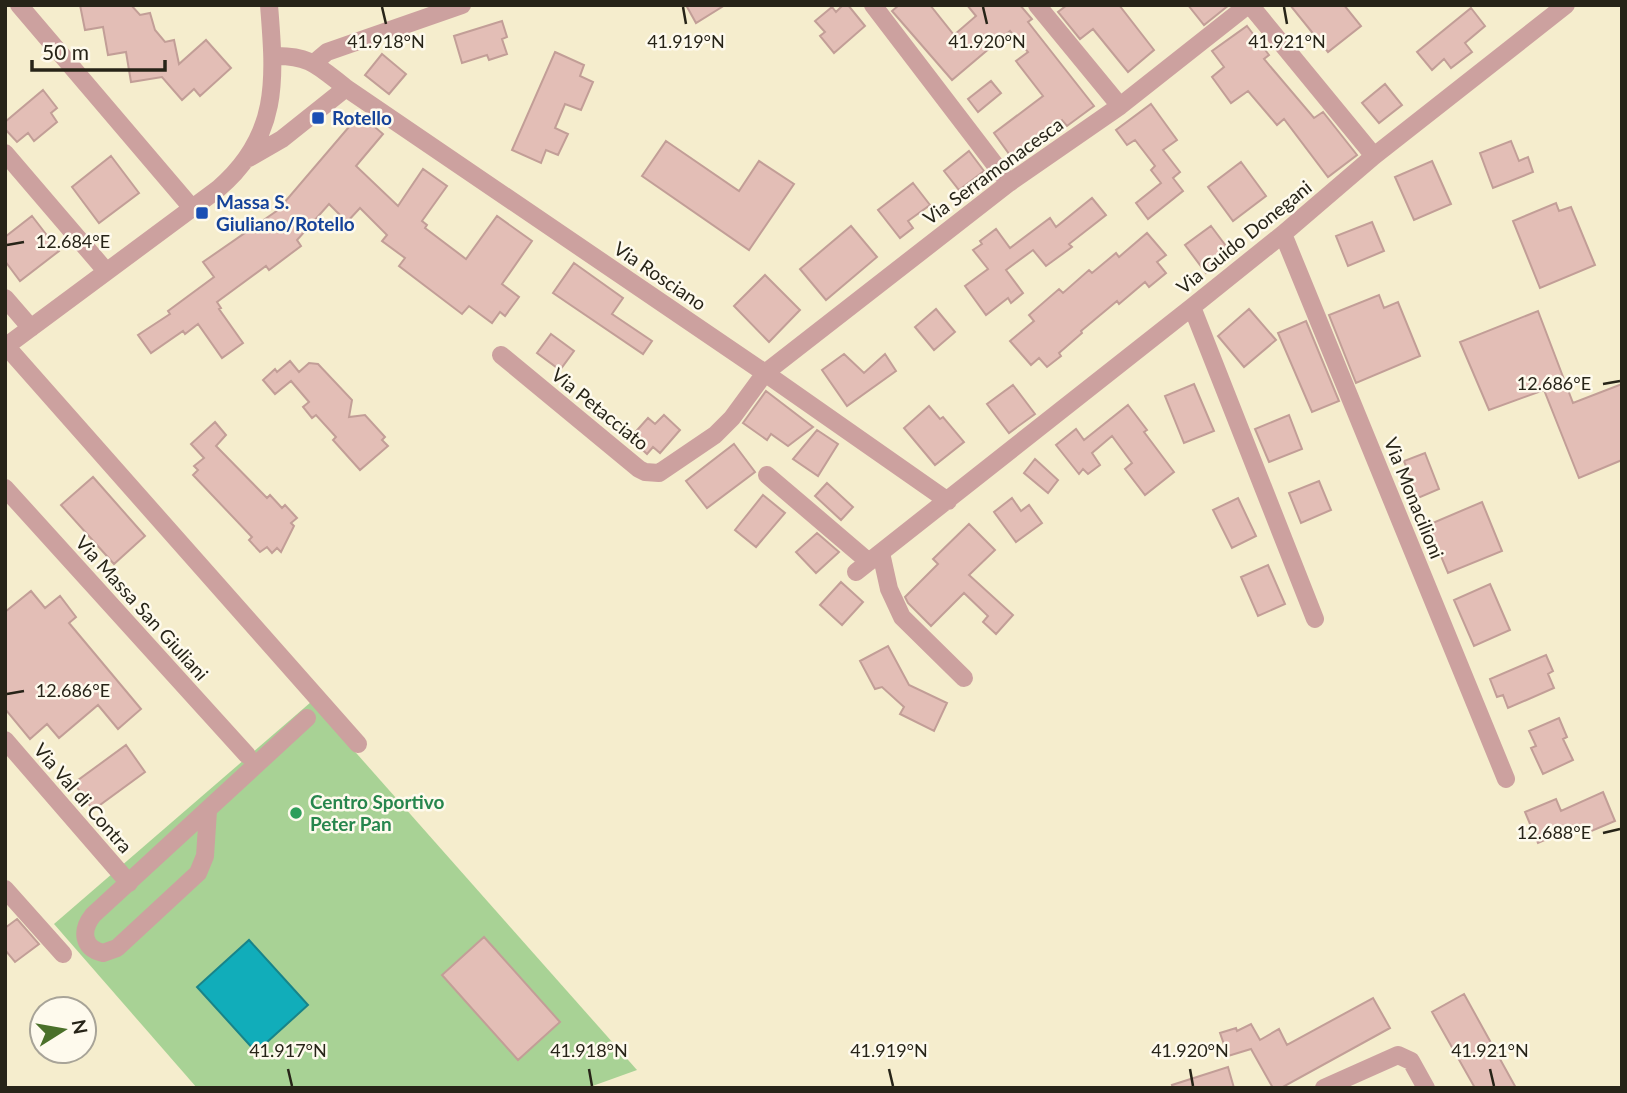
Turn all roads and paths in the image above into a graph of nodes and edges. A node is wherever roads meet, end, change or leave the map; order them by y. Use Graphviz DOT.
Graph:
graph roads {
  1 [pos="19,5"];
  2 [pos="270,5"];
  3 [pos="462,5"];
  4 [pos="873,5"];
  5 [pos="1037,5"];
  6 [pos="1249,5"];
  7 [pos="1566,5"];
  8 [pos="273,57"];
  9 [pos="314,63"];
  10 [pos="346,88"];
  11 [pos="1119,106"];
  12 [pos="5,153"];
  13 [pos="1374,156"];
  14 [pos="246,159"];
  15 [pos="1009,183"];
  16 [pos="192,208"];
  17 [pos="1283,234"];
  18 [pos="106,271"];
  19 [pos="5,298"];
  20 [pos="1192,307"];
  21 [pos="31,328"];
  22 [pos="6,347"];
  23 [pos="502,355"];
  24 [pos="765,373"];
  25 [pos="767,475"];
  26 [pos="5,488"];
  27 [pos="948,501"];
  28 [pos="868,562"];
  29 [pos="1315,619"];
  30 [pos="964,678"];
  31 [pos="307,718"];
  32 [pos="5,740"];
  33 [pos="358,744"];
  34 [pos="247,755"];
  35 [pos="1506,779"];
  36 [pos="208,811"];
  37 [pos="129,883"];
  38 [pos="5,889"];
  39 [pos="63,954"];
  40 [pos="1324,1088"];
  41 [pos="1426,1088"];
  1 -- 16 [label="street"];
  2 -- 8 [label="street"];
  3 -- 9 [label="street"];
  4 -- 15 [label="street"];
  5 -- 11 [label="street"];
  6 -- 11 [label="street, Via Serramonacesca"];
  6 -- 13 [label="street"];
  7 -- 13 [label="street, Via Guido Donegani"];
  8 -- 9 [label="street"];
  8 -- 14 [label="street"];
  9 -- 10 [label="street, Via Rosciano"];
  10 -- 14 [label="street"];
  10 -- 24 [label="street, Via Rosciano"];
  11 -- 15 [label="street, Via Serramonacesca"];
  12 -- 18 [label="street"];
  13 -- 17 [label="street, Via Guido Donegani"];
  14 -- 16 [label="street"];
  15 -- 24 [label="street, Via Serramonacesca"];
  16 -- 18 [label="street"];
  17 -- 20 [label="street, Via Guido Donegani"];
  17 -- 35 [label="street, Via Monacilioni"];
  18 -- 21 [label="street"];
  19 -- 21 [label="street"];
  20 -- 27 [label="street, Via Guido Donegani"];
  20 -- 29 [label="street"];
  21 -- 22 [label="street"];
  22 -- 33 [label="street"];
  23 -- 24 [label="street, Via Petacciato"];
  24 -- 27 [label="street, Via Rosciano"];
  25 -- 28 [label="street"];
  26 -- 34 [label="street, Via Massa San Giuliani"];
  27 -- 28 [label="street, Via Guido Donegani"];
  28 -- 30 [label="street"];
  31 -- 36 [label="street"];
  32 -- 37 [label="street, Via Val di Contra"];
  36 -- 37 [label="street"];
  36 -- 37 [label="street"];
  38 -- 39 [label="street"];
  40 -- 41 [label="street"];
}
